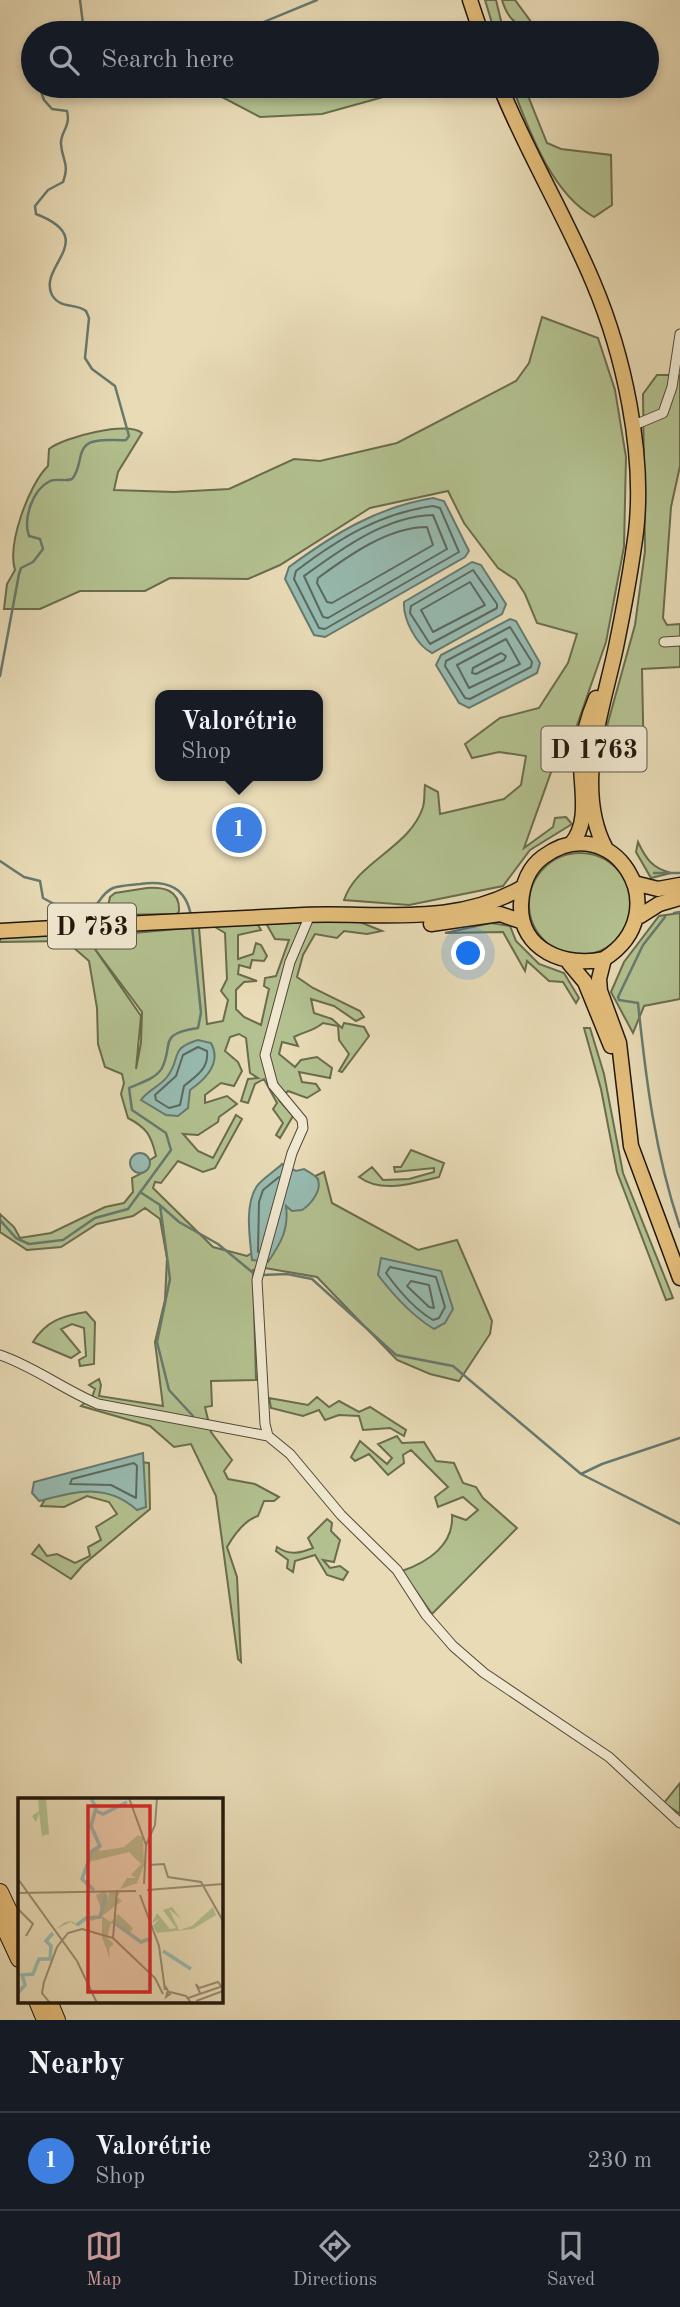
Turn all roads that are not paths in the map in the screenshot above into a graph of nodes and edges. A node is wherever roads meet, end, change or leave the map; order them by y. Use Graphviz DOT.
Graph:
graph roads {
  1 [pos="470,0"];
  2 [pos="477,21"];
  3 [pos="506,98"];
  4 [pos="680,334"];
  5 [pos="632,426"];
  6 [pos="680,641"];
  7 [pos="664,642"];
  8 [pos="616,648"];
  9 [pos="570,844"];
  10 [pos="606,849"];
  11 [pos="638,884"];
  12 [pos="680,885"];
  13 [pos="523,887"];
  14 [pos="680,898"];
  15 [pos="310,915"];
  16 [pos="368,916"];
  17 [pos="640,916"];
  18 [pos="523,922"];
  19 [pos="0,931"];
  20 [pos="604,959"];
  21 [pos="569,963"];
  22 [pos="628,1126"];
  23 [pos="680,1278"];
  24 [pos="0,1354"];
  25 [pos="268,1436"];
  26 [pos="680,1824"];
  27 [pos="0,1892"];
  28 [pos="0,1918"];
  29 [pos="18,1930"];
  30 [pos="18,1957"];
  31 [pos="37,2002"];
  32 [pos="49,2002"];
  33 [pos="45,2020"];
  34 [pos="57,2020"];
  1 -- 2 [label="main road"];
  3 -- 5 [label="main road, D 1763"];
  4 -- 5 [label="street"];
  5 -- 8 [label="main road, D 1763"];
  6 -- 7 [label="street"];
  8 -- 9 [label="main road, D 1763"];
  8 -- 10 [label="main road, D 1763"];
  9 -- 10 [label="main road"];
  9 -- 13 [label="main road"];
  10 -- 11 [label="main road"];
  11 -- 12 [label="main road"];
  11 -- 17 [label="main road"];
  13 -- 16 [label="main road, D 753"];
  13 -- 18 [label="main road"];
  14 -- 17 [label="main road"];
  15 -- 16 [label="main road, D 753"];
  15 -- 19 [label="main road, D 753"];
  15 -- 25 [label="street"];
  16 -- 18 [label="main road, D 753"];
  17 -- 20 [label="main road"];
  18 -- 21 [label="main road"];
  20 -- 21 [label="main road"];
  20 -- 22 [label="main road"];
  21 -- 22 [label="main road"];
  22 -- 23 [label="main road"];
  24 -- 25 [label="street"];
  25 -- 26 [label="street"];
  27 -- 29 [label="highway"];
  28 -- 30 [label="highway"];
  31 -- 33 [label="highway"];
  32 -- 34 [label="highway"];
}
